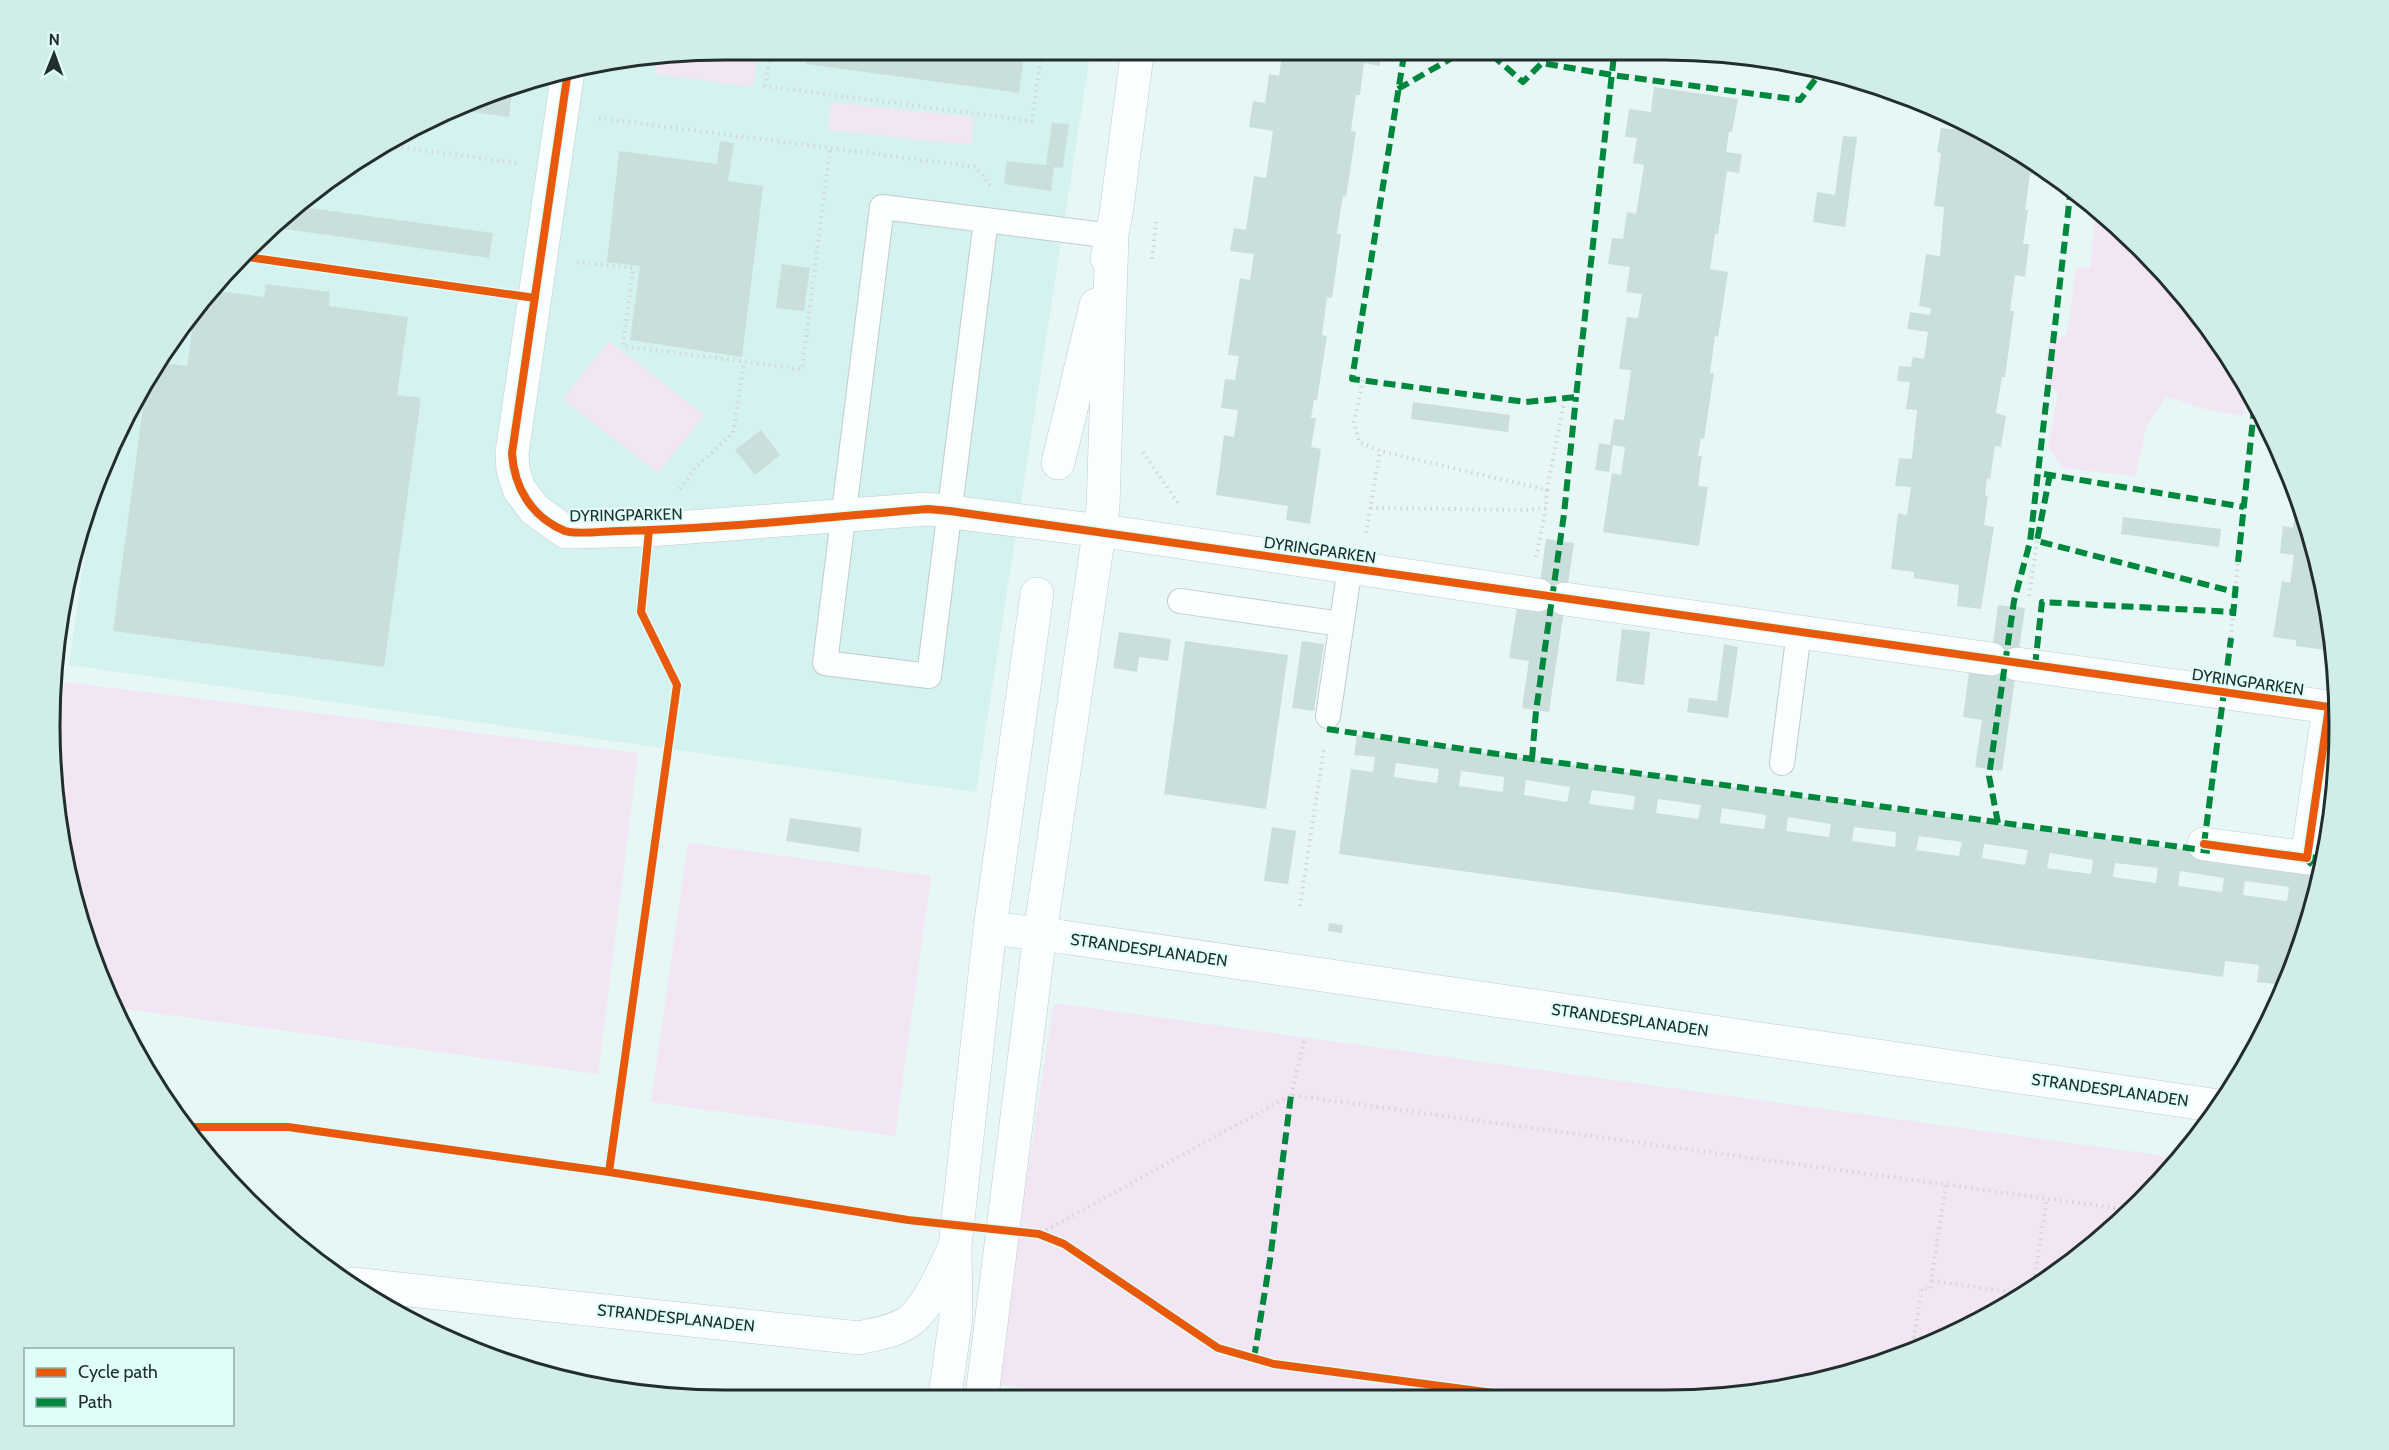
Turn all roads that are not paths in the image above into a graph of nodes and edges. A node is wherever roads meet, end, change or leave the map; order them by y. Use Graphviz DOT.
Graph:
graph roads {
  1 [pos="1136,60"];
  2 [pos="567,80"];
  3 [pos="986,220"];
  4 [pos="1114,225"];
  5 [pos="1058,464"];
  6 [pos="950,511"];
  7 [pos="844,516"];
  8 [pos="1098,531"];
  9 [pos="1350,567"];
  10 [pos="1037,594"];
  11 [pos="1180,601"];
  12 [pos="1341,624"];
  13 [pos="1799,632"];
  14 [pos="2329,707"];
  15 [pos="2329,709"];
  16 [pos="1328,716"];
  17 [pos="1782,763"];
  18 [pos="2204,844"];
  19 [pos="990,928"];
  20 [pos="1040,934"];
  21 [pos="2210,1105"];
  22 [pos="955,1246"];
  23 [pos="368,1286"];
  24 [pos="946,1390"];
  25 [pos="983,1390"];
  1 -- 4 [label="street"];
  2 -- 7 [label="street, DYRINGPARKEN"];
  3 -- 4 [label="lane"];
  3 -- 6 [label="lane"];
  3 -- 7 [label="lane"];
  4 -- 5 [label="street"];
  4 -- 8 [label="street"];
  6 -- 7 [label="street, DYRINGPARKEN"];
  6 -- 7 [label="lane"];
  6 -- 8 [label="street, DYRINGPARKEN"];
  8 -- 9 [label="street, DYRINGPARKEN"];
  8 -- 20 [label="street"];
  9 -- 12 [label="lane"];
  9 -- 13 [label="street, DYRINGPARKEN"];
  10 -- 19 [label="street"];
  11 -- 12 [label="lane"];
  12 -- 16 [label="lane"];
  13 -- 14 [label="street, DYRINGPARKEN"];
  13 -- 17 [label="lane"];
  15 -- 18 [label="street, DYRINGPARKEN"];
  19 -- 20 [label="street, STRANDESPLANADEN"];
  19 -- 22 [label="street, STRANDESPLANADEN"];
  20 -- 21 [label="street, STRANDESPLANADEN"];
  20 -- 25 [label="street"];
  22 -- 23 [label="street, STRANDESPLANADEN"];
  22 -- 24 [label="street, STRANDESPLANADEN"];
}
